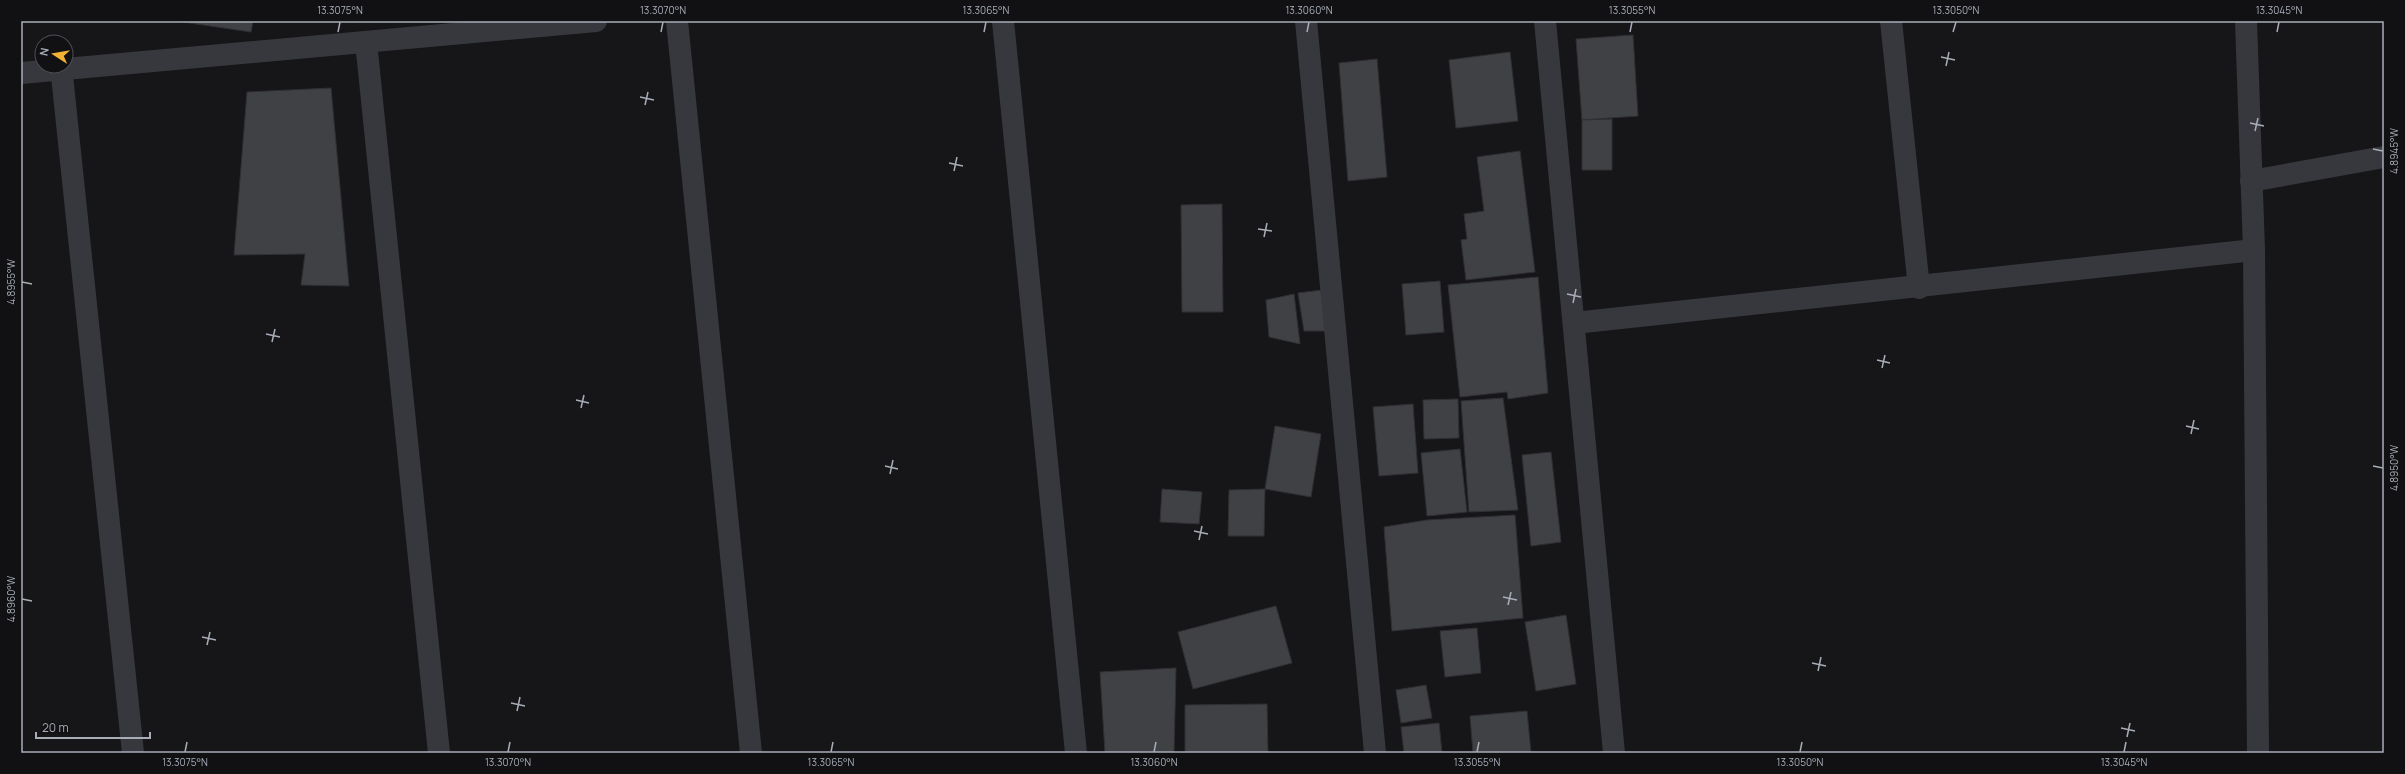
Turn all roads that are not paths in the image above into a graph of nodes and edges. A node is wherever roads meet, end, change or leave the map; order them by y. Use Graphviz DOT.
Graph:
graph roads {
  1 [pos="596,21"];
  2 [pos="677,21"];
  3 [pos="1003,21"];
  4 [pos="1306,21"];
  5 [pos="1545,21"];
  6 [pos="1891,21"];
  7 [pos="2246,21"];
  8 [pos="366,42"];
  9 [pos="74,67"];
  10 [pos="34,72"];
  11 [pos="21,74"];
  12 [pos="62,74"];
  13 [pos="2384,157"];
  14 [pos="2251,181"];
  15 [pos="2254,250"];
  16 [pos="1919,288"];
  17 [pos="1574,323"];
  18 [pos="133,753"];
  19 [pos="439,753"];
  20 [pos="751,753"];
  21 [pos="1076,753"];
  22 [pos="1375,753"];
  23 [pos="1614,753"];
  24 [pos="2258,753"];
  1 -- 8 [label="street"];
  2 -- 20 [label="street"];
  3 -- 21 [label="street"];
  4 -- 22 [label="street"];
  5 -- 17 [label="street"];
  6 -- 16 [label="street"];
  7 -- 14 [label="street"];
  8 -- 9 [label="street"];
  8 -- 19 [label="street"];
  10 -- 11 [label="street"];
  12 -- 18 [label="street"];
  13 -- 14 [label="street"];
  14 -- 15 [label="street"];
  15 -- 16 [label="street"];
  15 -- 24 [label="street"];
  16 -- 17 [label="street"];
  17 -- 23 [label="street"];
}
